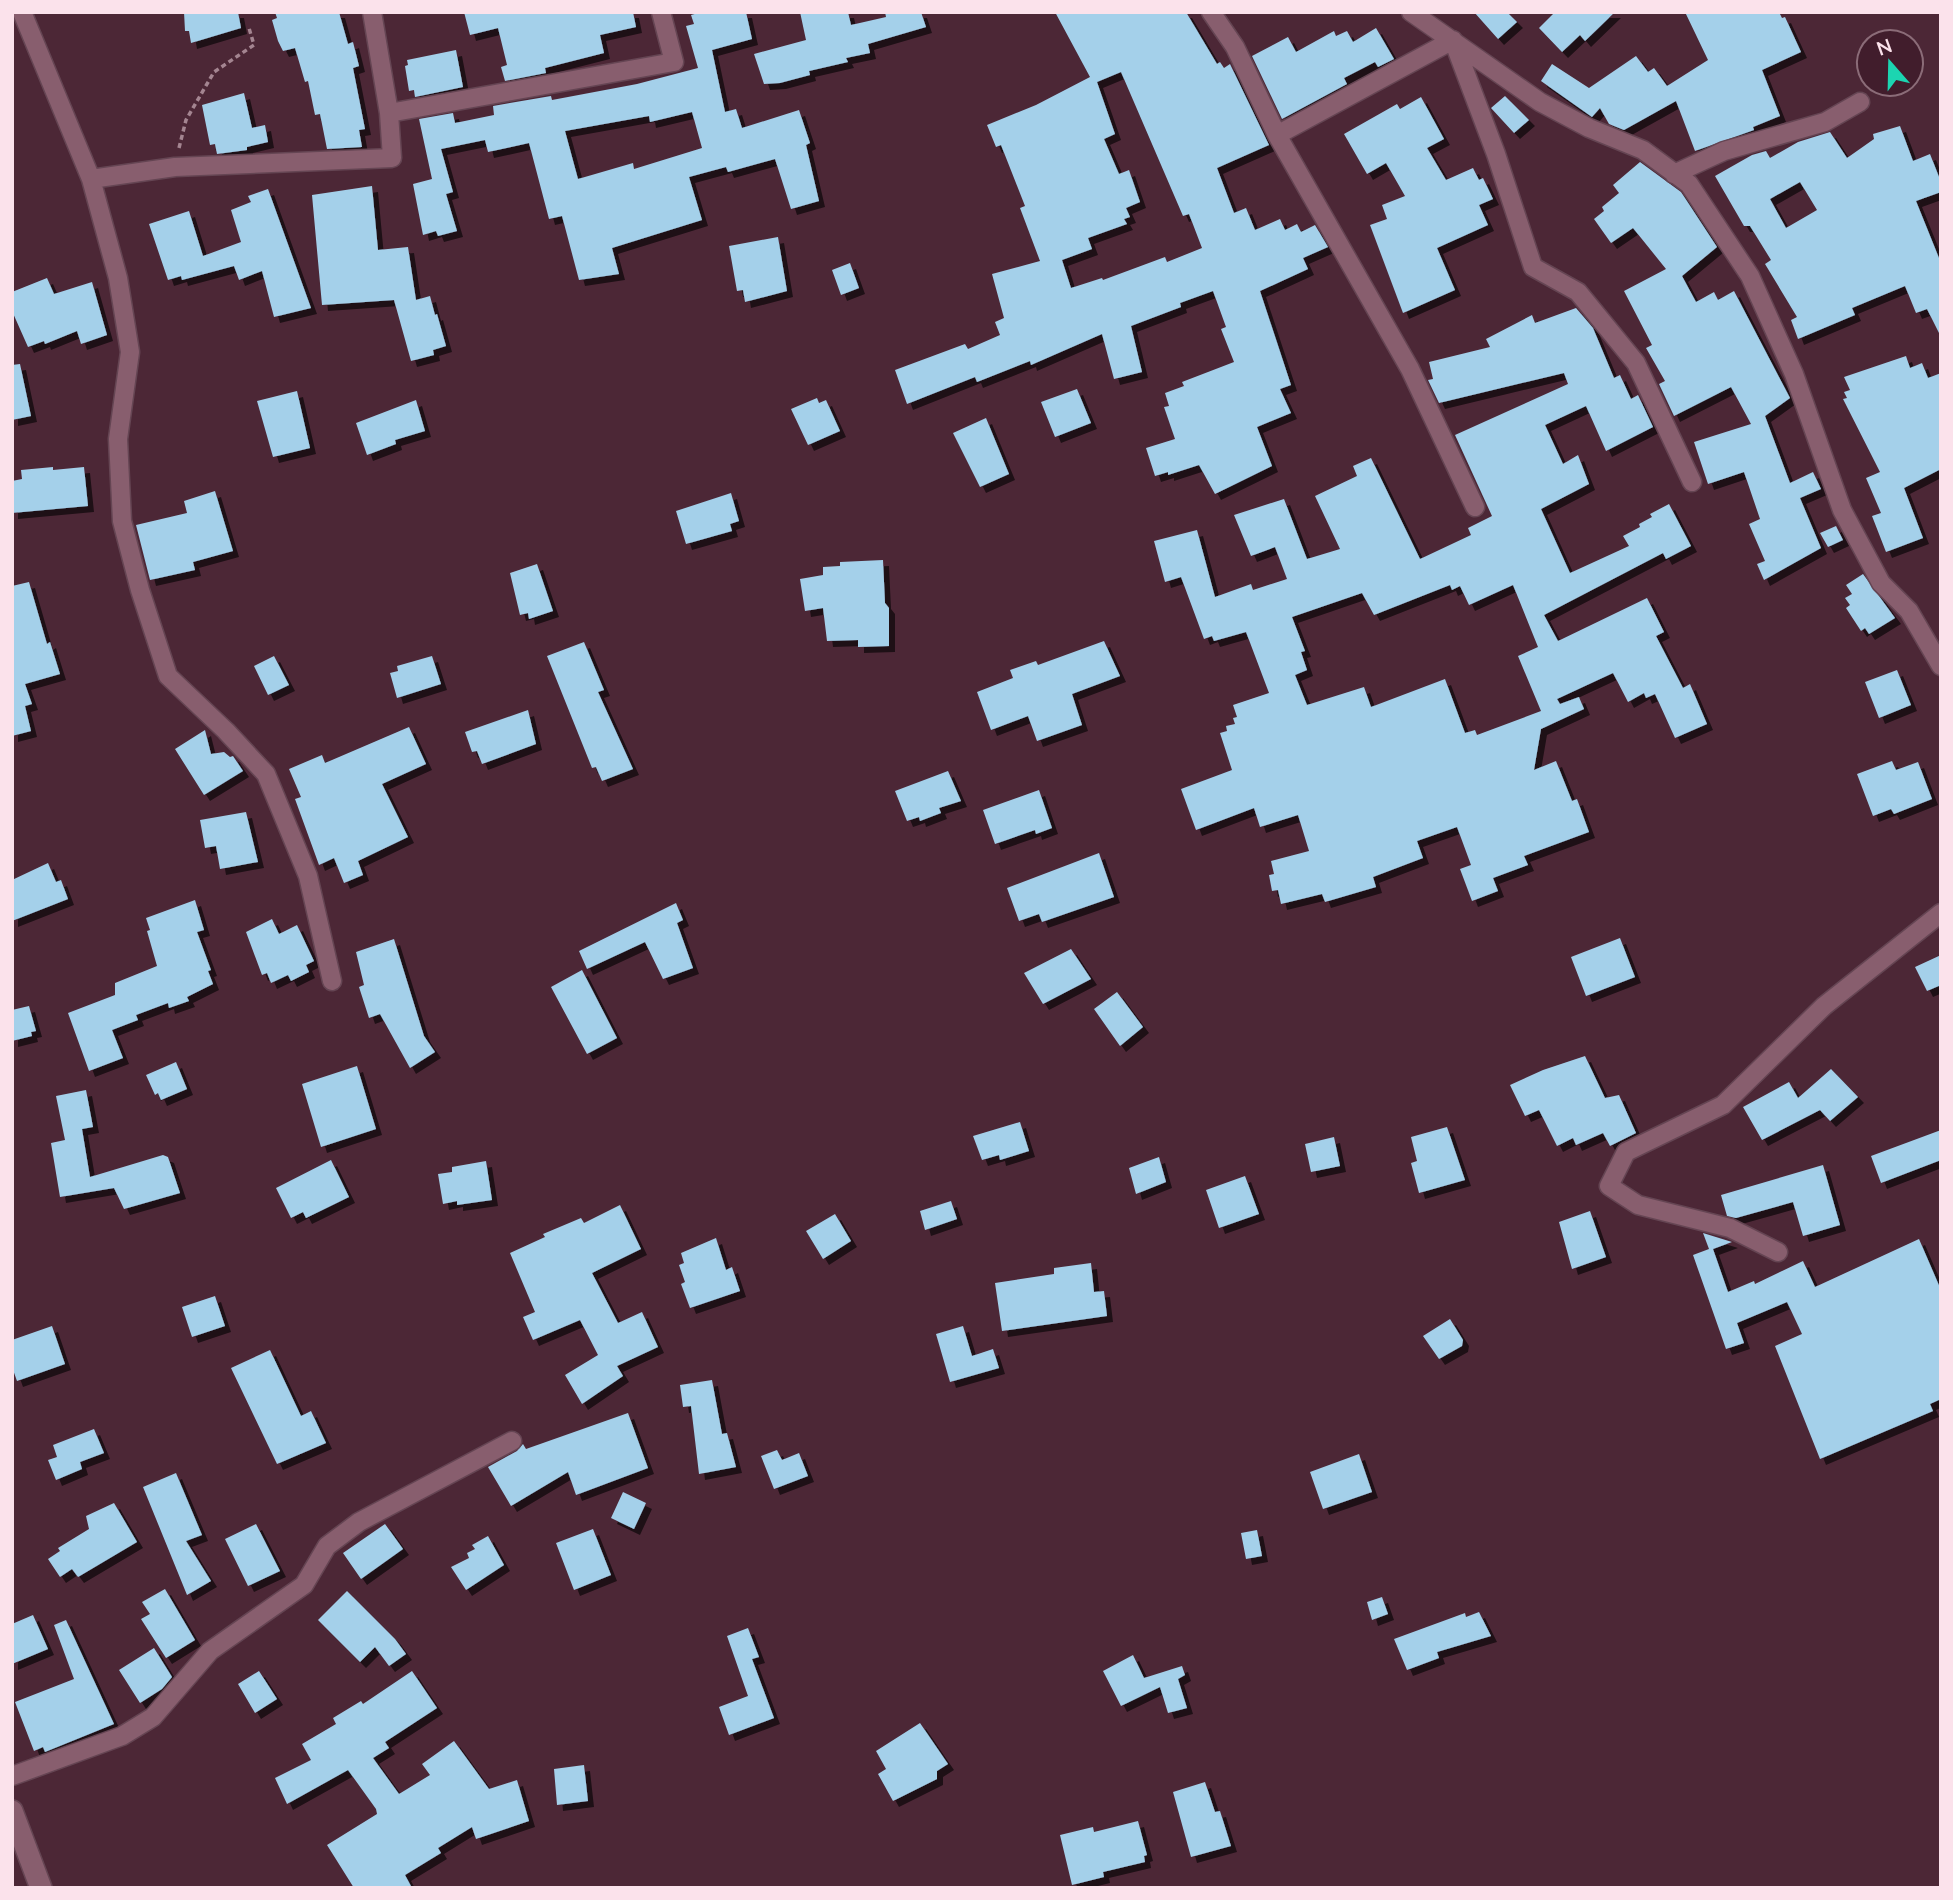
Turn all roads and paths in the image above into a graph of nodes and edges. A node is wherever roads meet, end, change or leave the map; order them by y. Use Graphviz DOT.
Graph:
graph roads {
  1 [pos="22,12"];
  2 [pos="372,12"];
  3 [pos="661,12"];
  4 [pos="1211,12"];
  5 [pos="1411,12"];
  6 [pos="249,28"];
  7 [pos="1453,40"];
  8 [pos="1860,102"];
  9 [pos="389,113"];
  10 [pos="1276,135"];
  11 [pos="175,167"];
  12 [pos="1674,174"];
  13 [pos="91,178"];
  14 [pos="1692,482"];
  15 [pos="1475,507"];
  16 [pos="1941,666"];
  17 [pos="1941,914"];
  18 [pos="332,981"];
  19 [pos="1777,1252"];
  20 [pos="512,1441"];
  21 [pos="12,1776"];
  22 [pos="14,1821"];
  23 [pos="41,1888"];
  1 -- 13 [label="street"];
  2 -- 9 [label="street"];
  3 -- 9 [label="street"];
  4 -- 10 [label="street"];
  5 -- 7 [label="street"];
  6 -- 11 [label="path"];
  7 -- 10 [label="street"];
  7 -- 12 [label="street"];
  7 -- 14 [label="street"];
  8 -- 12 [label="street"];
  9 -- 11 [label="street"];
  10 -- 15 [label="street"];
  11 -- 13 [label="street"];
  12 -- 16 [label="street"];
  13 -- 18 [label="street"];
  17 -- 19 [label="street"];
  20 -- 21 [label="street"];
  22 -- 23 [label="street"];
}
